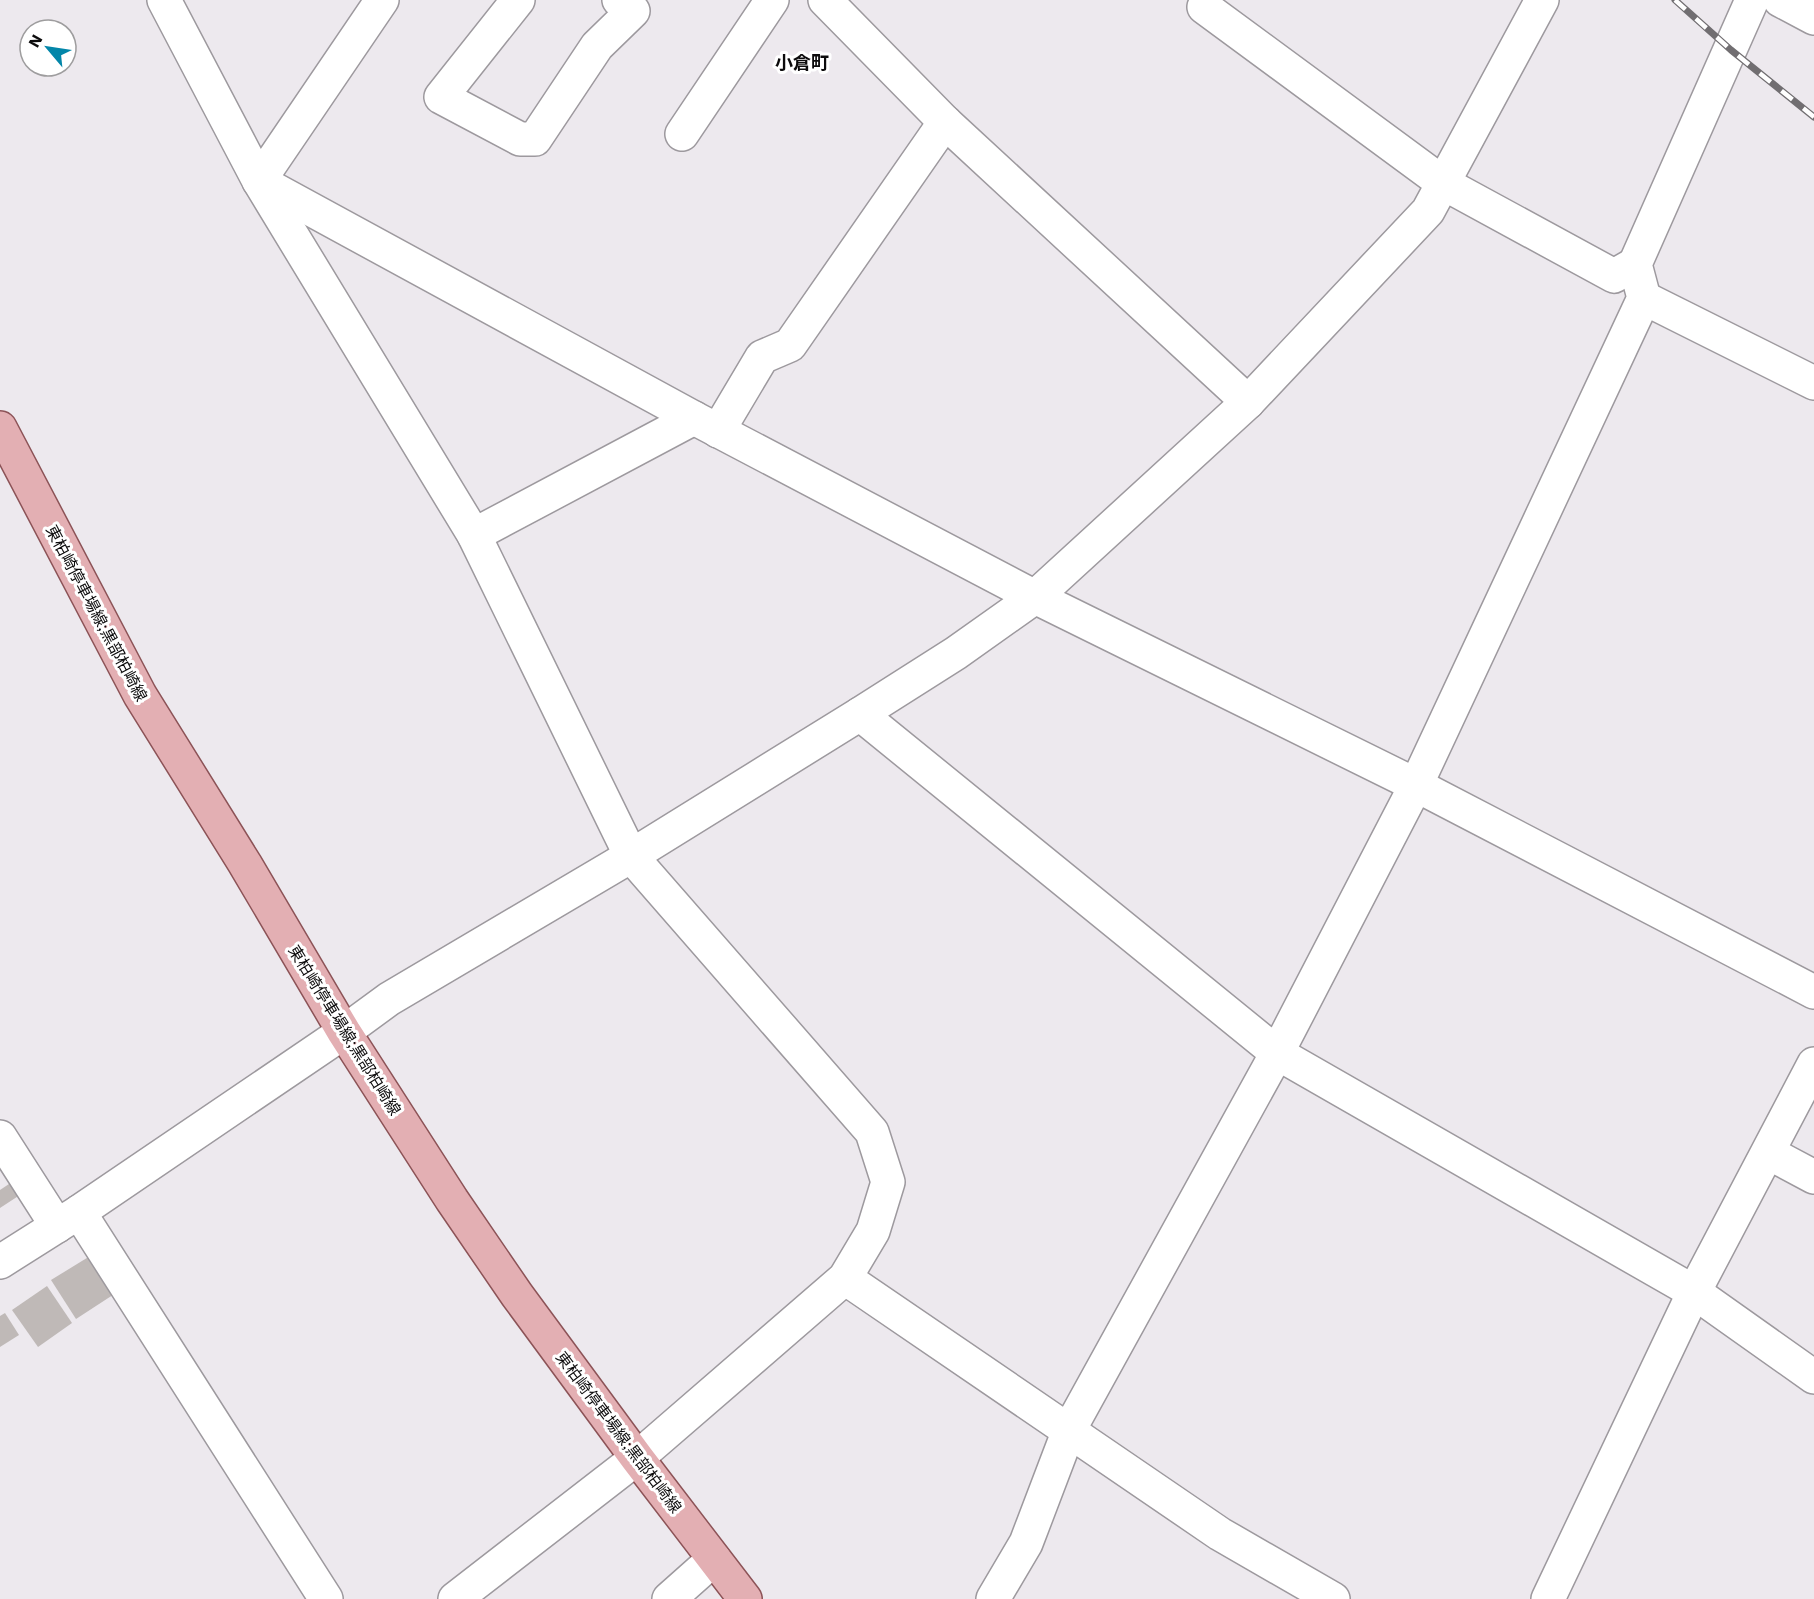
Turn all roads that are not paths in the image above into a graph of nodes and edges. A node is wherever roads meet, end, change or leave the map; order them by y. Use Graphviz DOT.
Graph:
graph roads {
  1 [pos="164,0"];
  2 [pos="382,0"];
  3 [pos="619,0"];
  4 [pos="772,0"];
  5 [pos="825,0"];
  6 [pos="1542,0"];
  7 [pos="1752,0"];
  8 [pos="1780,0"];
  9 [pos="515,1"];
  10 [pos="1204,7"];
  11 [pos="1814,18"];
  12 [pos="945,123"];
  13 [pos="682,134"];
  14 [pos="259,181"];
  15 [pos="1443,183"];
  16 [pos="1635,264"];
  17 [pos="1644,298"];
  18 [pos="1814,383"];
  19 [pos="1248,402"];
  20 [pos="706,425"];
  21 [pos="0,428"];
  22 [pos="474,535"];
  23 [pos="1035,597"];
  24 [pos="860,714"];
  25 [pos="1416,785"];
  26 [pos="631,856"];
  27 [pos="1814,992"];
  28 [pos="344,1032"];
  29 [pos="1277,1053"];
  30 [pos="1814,1064"];
  31 [pos="0,1137"];
  32 [pos="1769,1153"];
  33 [pos="1814,1177"];
  34 [pos="68,1219"];
  35 [pos="0,1262"];
  36 [pos="845,1278"];
  37 [pos="1694,1292"];
  38 [pos="1814,1377"];
  39 [pos="1070,1430"];
  40 [pos="637,1458"];
  41 [pos="714,1559"];
  42 [pos="326,1599"];
  43 [pos="455,1599"];
  44 [pos="669,1599"];
  45 [pos="744,1599"];
  46 [pos="993,1599"];
  47 [pos="1332,1599"];
  48 [pos="1548,1599"];
  1 -- 14 [label="street"];
  2 -- 14 [label="street"];
  3 -- 9 [label="street"];
  4 -- 13 [label="street"];
  5 -- 12 [label="street"];
  6 -- 15 [label="street"];
  7 -- 16 [label="street"];
  8 -- 11 [label="street"];
  10 -- 15 [label="street"];
  12 -- 19 [label="street"];
  12 -- 20 [label="street"];
  14 -- 20 [label="street"];
  14 -- 22 [label="street"];
  15 -- 16 [label="street"];
  15 -- 19 [label="street"];
  16 -- 17 [label="street"];
  17 -- 18 [label="street"];
  17 -- 25 [label="street"];
  19 -- 23 [label="street"];
  20 -- 22 [label="street"];
  20 -- 23 [label="street"];
  21 -- 28 [label="main road, 東柏崎停車場線;黒部柏崎線"];
  22 -- 26 [label="street"];
  23 -- 24 [label="street"];
  23 -- 25 [label="street"];
  24 -- 26 [label="street"];
  24 -- 29 [label="street"];
  25 -- 27 [label="street"];
  25 -- 29 [label="street"];
  26 -- 28 [label="street"];
  26 -- 36 [label="street"];
  28 -- 34 [label="street"];
  28 -- 40 [label="main road, 東柏崎停車場線;黒部柏崎線"];
  29 -- 37 [label="street"];
  29 -- 39 [label="street"];
  30 -- 32 [label="street"];
  31 -- 34 [label="street"];
  32 -- 33 [label="street"];
  32 -- 37 [label="street"];
  34 -- 35 [label="street"];
  34 -- 42 [label="street"];
  36 -- 39 [label="street"];
  36 -- 40 [label="street"];
  37 -- 38 [label="street"];
  37 -- 48 [label="street"];
  39 -- 46 [label="street"];
  39 -- 47 [label="street"];
  40 -- 41 [label="main road, 東柏崎停車場線;黒部柏崎線"];
  40 -- 43 [label="street"];
  41 -- 44 [label="street"];
  41 -- 45 [label="main road, 東柏崎停車場線;黒部柏崎線"];
}
